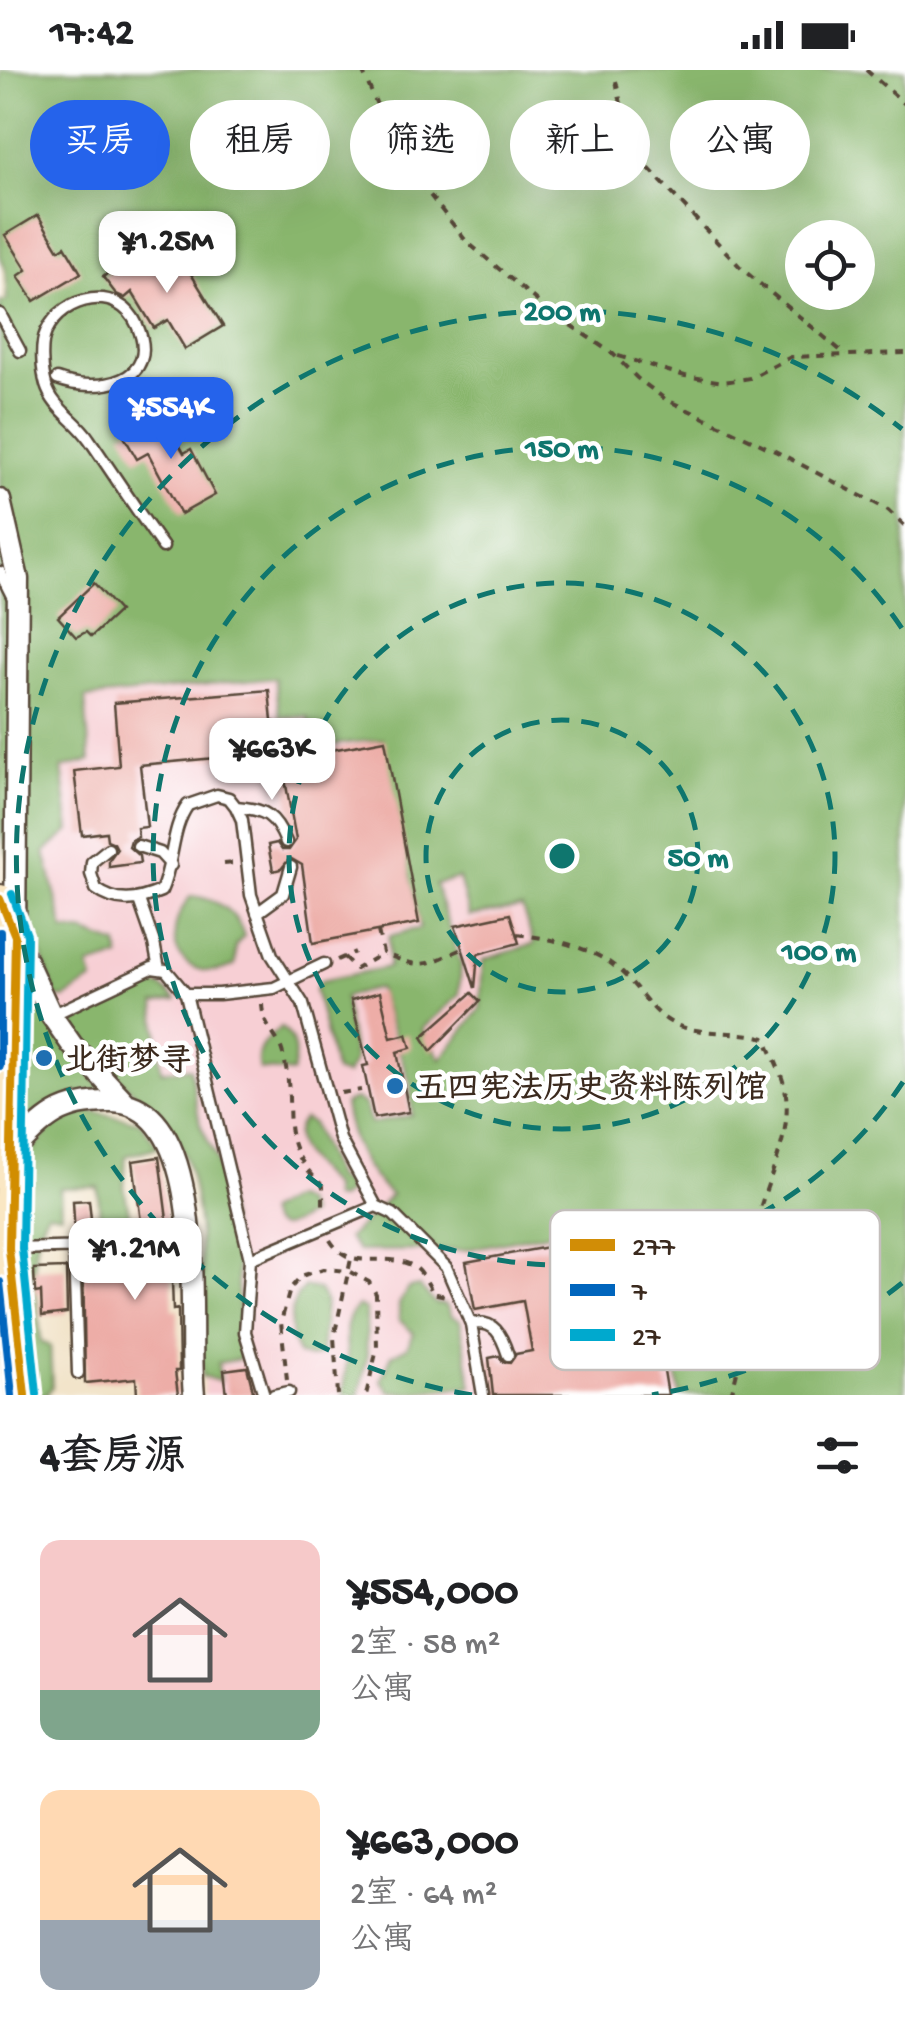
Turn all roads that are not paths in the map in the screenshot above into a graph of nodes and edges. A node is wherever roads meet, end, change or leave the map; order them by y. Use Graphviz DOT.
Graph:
graph roads {
  1 [pos="0,314"];
  2 [pos="20,351"];
  3 [pos="57,378"];
  4 [pos="0,500"];
  5 [pos="162,547"];
  6 [pos="0,572"];
  7 [pos="18,606"];
  8 [pos="236,807"];
  9 [pos="286,842"];
  10 [pos="138,846"];
  11 [pos="108,849"];
  12 [pos="171,865"];
  13 [pos="291,867"];
  14 [pos="0,899"];
  15 [pos="139,900"];
  16 [pos="258,913"];
  17 [pos="14,936"];
  18 [pos="324,964"];
  19 [pos="159,969"];
  20 [pos="289,982"];
  21 [pos="186,994"];
  22 [pos="52,1015"];
  23 [pos="126,1102"];
  24 [pos="10,1156"];
  25 [pos="376,1206"];
  26 [pos="132,1246"];
  27 [pos="74,1247"];
  28 [pos="9,1249"];
  29 [pos="250,1259"];
  30 [pos="471,1324"];
  31 [pos="508,1355"];
  32 [pos="78,1373"];
  33 [pos="289,1392"];
  34 [pos="25,1395"];
  35 [pos="194,1395"];
  36 [pos="264,1395"];
  37 [pos="274,1395"];
  38 [pos="483,1395"];
  1 -- 2 [label="lane"];
  3 -- 5 [label="lane"];
  4 -- 7 [label="street"];
  6 -- 7 [label="lane"];
  7 -- 17 [label="street"];
  8 -- 9 [label="lane"];
  8 -- 12 [label="lane"];
  8 -- 16 [label="lane"];
  10 -- 12 [label="lane"];
  11 -- 15 [label="lane"];
  12 -- 15 [label="lane"];
  13 -- 16 [label="lane"];
  14 -- 17 [label="main road"];
  15 -- 19 [label="lane"];
  16 -- 20 [label="lane"];
  17 -- 22 [label="street"];
  17 -- 24 [label="main road"];
  18 -- 20 [label="lane"];
  19 -- 21 [label="lane"];
  19 -- 22 [label="lane"];
  20 -- 21 [label="lane"];
  20 -- 25 [label="lane"];
  21 -- 29 [label="lane"];
  22 -- 23 [label="street"];
  23 -- 24 [label="street"];
  23 -- 35 [label="street"];
  24 -- 28 [label="main road"];
  25 -- 29 [label="lane"];
  25 -- 30 [label="lane"];
  26 -- 27 [label="lane"];
  27 -- 28 [label="lane"];
  27 -- 32 [label="lane"];
  28 -- 34 [label="main road"];
  29 -- 36 [label="lane"];
  30 -- 31 [label="lane"];
  30 -- 38 [label="lane"];
  33 -- 37 [label="lane"];
}
